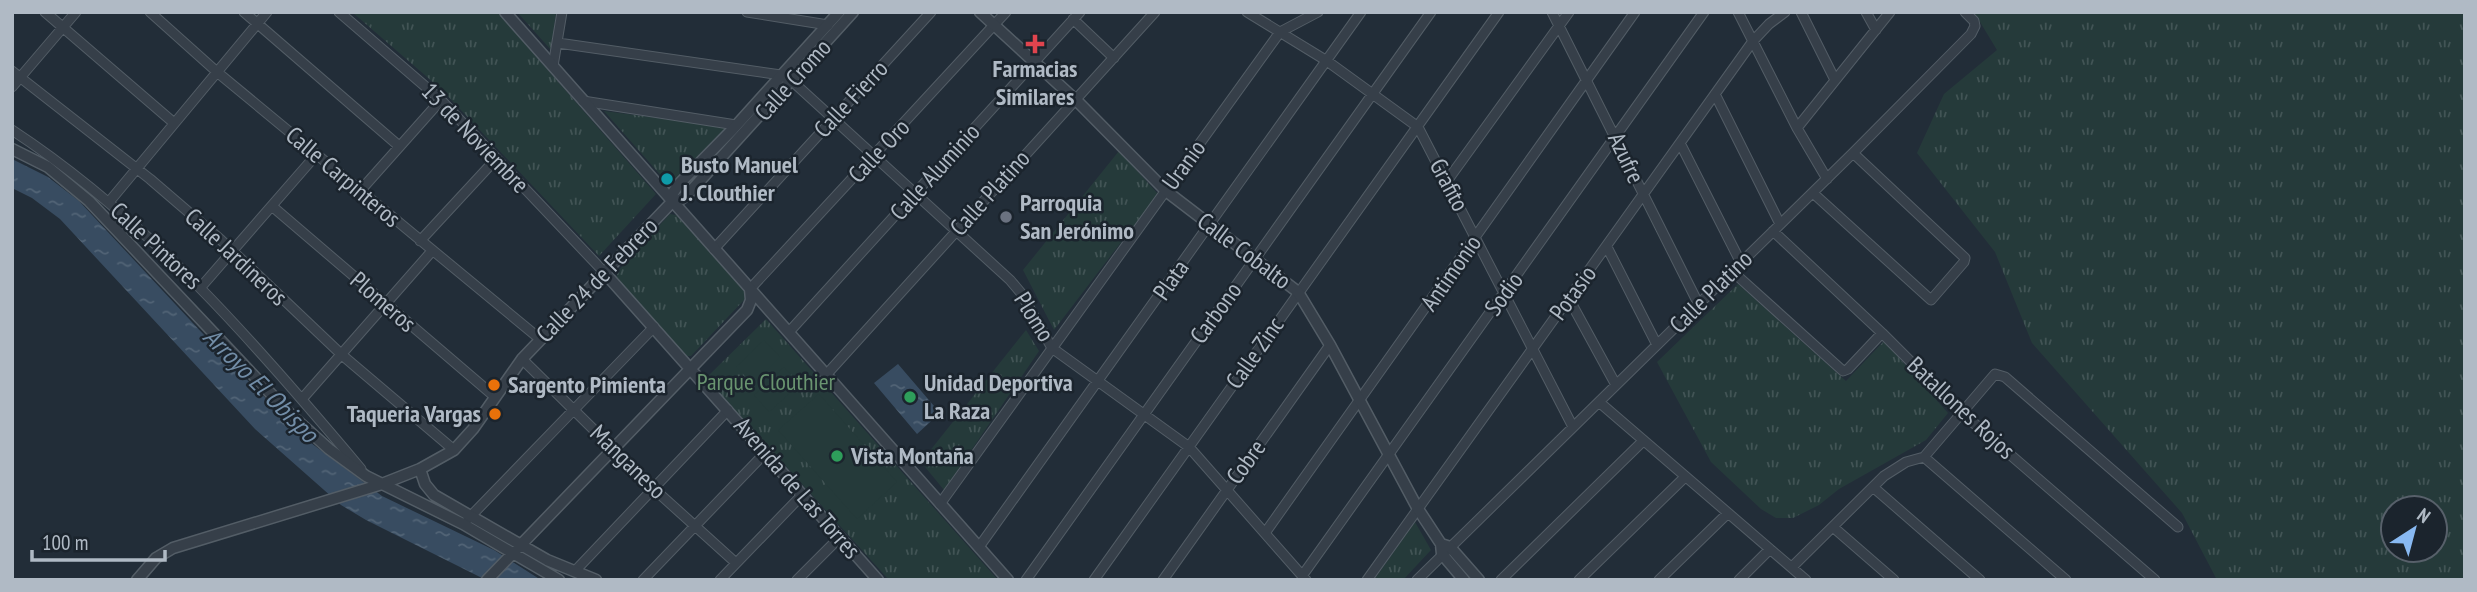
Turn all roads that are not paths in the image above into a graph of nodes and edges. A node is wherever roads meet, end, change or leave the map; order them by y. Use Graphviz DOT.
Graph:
graph roads {
  1 [pos="45,12"];
  2 [pos="76,12"];
  3 [pos="150,12"];
  4 [pos="244,12"];
  5 [pos="267,12"];
  6 [pos="339,12"];
  7 [pos="505,12"];
  8 [pos="562,12"];
  9 [pos="747,12"];
  10 [pos="839,12"];
  11 [pos="853,12"];
  12 [pos="931,12"];
  13 [pos="980,12"];
  14 [pos="1006,12"];
  15 [pos="1247,12"];
  16 [pos="1318,12"];
  17 [pos="1361,12"];
  18 [pos="1431,12"];
  19 [pos="1499,12"];
  20 [pos="1552,12"];
  21 [pos="1569,12"];
  22 [pos="1635,12"];
  23 [pos="1704,12"];
  24 [pos="1738,12"];
  25 [pos="1784,12"];
  26 [pos="1801,12"];
  27 [pos="1866,12"];
  28 [pos="1890,12"];
  29 [pos="1965,12"];
  30 [pos="1152,13"];
  31 [pos="1076,16"];
  32 [pos="257,24"];
  33 [pos="828,24"];
  34 [pos="994,25"];
  35 [pos="1559,26"];
  36 [pos="63,28"];
  37 [pos="1875,30"];
  38 [pos="1280,32"];
  39 [pos="1752,41"];
  40 [pos="558,43"];
  41 [pos="1114,58"];
  42 [pos="1327,61"];
  43 [pos="1035,62"];
  44 [pos="553,66"];
  45 [pos="217,72"];
  46 [pos="16,75"];
  47 [pos="782,75"];
  48 [pos="1587,80"];
  49 [pos="1835,80"];
  50 [pos="792,81"];
  51 [pos="12,87"];
  52 [pos="1373,93"];
  53 [pos="1715,94"];
  54 [pos="441,100"];
  55 [pos="583,100"];
  56 [pos="1075,100"];
  57 [pos="834,118"];
  58 [pos="174,123"];
  59 [pos="736,125"];
  60 [pos="1418,127"];
  61 [pos="1797,128"];
  62 [pos="12,130"];
  63 [pos="1616,136"];
  64 [pos="1680,143"];
  65 [pos="399,146"];
  66 [pos="12,149"];
  67 [pos="1853,153"];
  68 [pos="316,155"];
  69 [pos="874,156"];
  70 [pos="495,160"];
  71 [pos="135,169"];
  72 [pos="1826,179"];
  73 [pos="1447,181"];
  74 [pos="360,191"];
  75 [pos="1166,191"];
  76 [pos="1813,193"];
  77 [pos="916,194"];
  78 [pos="1643,195"];
  79 [pos="109,202"];
  80 [pos="672,202"];
  81 [pos="273,207"];
  82 [pos="1780,223"];
  83 [pos="1210,225"];
  84 [pos="1773,231"];
  85 [pos="955,232"];
  86 [pos="1476,238"];
  87 [pos="420,241"];
  88 [pos="1607,247"];
  89 [pos="714,249"];
  90 [pos="432,251"];
  91 [pos="233,254"];
  92 [pos="1255,258"];
  93 [pos="1741,263"];
  94 [pos="1732,271"];
  95 [pos="604,272"];
  96 [pos="201,287"];
  97 [pos="750,289"];
  98 [pos="1298,292"];
  99 [pos="1504,295"];
  100 [pos="1569,299"];
  101 [pos="385,303"];
  102 [pos="1699,305"];
  103 [pos="747,310"];
  104 [pos="773,314"];
  105 [pos="654,327"];
  106 [pos="789,332"];
  107 [pos="1882,333"];
  108 [pos="540,339"];
  109 [pos="1330,345"];
  110 [pos="1657,345"];
  111 [pos="1052,348"];
  112 [pos="1532,350"];
  113 [pos="342,355"];
  114 [pos="522,359"];
  115 [pos="689,368"];
  116 [pos="826,375"];
  117 [pos="1099,382"];
  118 [pos="1616,385"];
  119 [pos="494,396"];
  120 [pos="302,399"];
  121 [pos="1360,400"];
  122 [pos="1599,402"];
  123 [pos="574,409"];
  124 [pos="728,410"];
  125 [pos="1961,412"];
  126 [pos="1144,413"];
  127 [pos="1573,427"];
  128 [pos="1643,441"];
  129 [pos="1189,447"];
  130 [pos="614,448"];
  131 [pos="454,450"];
  132 [pos="765,453"];
  133 [pos="1389,453"];
  134 [pos="1924,457"];
  135 [pos="420,469"];
  136 [pos="366,476"];
  137 [pos="1685,477"];
  138 [pos="382,484"];
  139 [pos="1873,487"];
  140 [pos="653,488"];
  141 [pos="1226,490"];
  142 [pos="802,495"];
  143 [pos="940,504"];
  144 [pos="1419,509"];
  145 [pos="1727,514"];
  146 [pos="472,515"];
  147 [pos="463,524"];
  148 [pos="695,525"];
  149 [pos="1833,527"];
  150 [pos="2178,527"];
  151 [pos="1265,533"];
  152 [pos="840,537"];
  153 [pos="979,547"];
  154 [pos="1444,548"];
  155 [pos="1770,549"];
  156 [pos="513,551"];
  157 [pos="736,563"];
  158 [pos="545,565"];
  159 [pos="1792,567"];
  160 [pos="575,571"];
  161 [pos="1304,578"];
  162 [pos="876,579"];
  163 [pos="137,580"];
  164 [pos="487,580"];
  165 [pos="559,580"];
  166 [pos="596,580"];
  167 [pos="643,580"];
  168 [pos="720,580"];
  169 [pos="797,580"];
  170 [pos="1008,580"];
  171 [pos="1026,580"];
  172 [pos="1094,580"];
  173 [pos="1163,580"];
  174 [pos="1367,580"];
  175 [pos="1417,580"];
  176 [pos="1464,580"];
  177 [pos="1479,580"];
  178 [pos="1501,580"];
  179 [pos="1579,580"];
  180 [pos="1659,580"];
  181 [pos="1739,580"];
  182 [pos="1806,580"];
  183 [pos="1894,580"];
  184 [pos="1980,580"];
  185 [pos="2066,580"];
  186 [pos="2155,580"];
  1 -- 36 [label="street"];
  2 -- 36 [label="street"];
  3 -- 45 [label="street, Calle Carpinteros"];
  4 -- 32 [label="street"];
  5 -- 32 [label="street"];
  6 -- 54 [label="street, 13 de Noviembre"];
  7 -- 44 [label="street"];
  8 -- 40 [label="street"];
  9 -- 33 [label="street"];
  10 -- 33 [label="street, Calle Cromo"];
  11 -- 50 [label="street, Calle Cromo"];
  12 -- 57 [label="street, Calle Fierro"];
  13 -- 34 [label="street, Calle Cobalto"];
  14 -- 34 [label="street, Calle Oro"];
  15 -- 38 [label="street, Grafito"];
  16 -- 38 [label="street, Uranio"];
  17 -- 42 [label="street, Plata"];
  18 -- 52 [label="street, Carbono"];
  19 -- 60 [label="street, Calle Zinc"];
  20 -- 35 [label="street, Azufre"];
  21 -- 35 [label="street"];
  22 -- 48 [label="street, Antimonio"];
  23 -- 63 [label="street, Sodio"];
  24 -- 39 [label="street"];
  25 -- 39 [label="street, Potasio"];
  26 -- 49 [label="street"];
  27 -- 37 [label="street"];
  28 -- 37 [label="street"];
  29 -- 67 [label="street, Calle Platino"];
  30 -- 41 [label="street, Calle Platino"];
  31 -- 41 [label="street"];
  31 -- 43 [label="street, Calle Aluminio"];
  32 -- 45 [label="street"];
  32 -- 65 [label="street"];
  33 -- 47 [label="street, Calle Cromo"];
  34 -- 43 [label="street, Calle Cobalto"];
  34 -- 69 [label="street, Calle Oro"];
  35 -- 48 [label="street, Azufre"];
  35 -- 73 [label="street"];
  36 -- 46 [label="street"];
  36 -- 58 [label="street"];
  37 -- 49 [label="street"];
  38 -- 42 [label="street, Grafito"];
  38 -- 75 [label="street, Uranio"];
  39 -- 53 [label="street, Potasio"];
  39 -- 61 [label="street"];
  40 -- 44 [label="street"];
  40 -- 47 [label="street"];
  41 -- 56 [label="street, Calle Platino"];
  42 -- 52 [label="street, Grafito"];
  42 -- 83 [label="street, Plata"];
  43 -- 56 [label="street, Calle Cobalto"];
  43 -- 77 [label="street, Calle Aluminio"];
  44 -- 55 [label="street"];
  45 -- 58 [label="street"];
  45 -- 68 [label="street, Calle Carpinteros"];
  46 -- 51 [label="street"];
  46 -- 71 [label="street, Calle Jardineros"];
  47 -- 50 [label="street, Plomo"];
  47 -- 59 [label="street, Calle Cromo"];
  48 -- 63 [label="street, Azufre"];
  48 -- 86 [label="street, Antimonio"];
  49 -- 61 [label="street"];
  50 -- 57 [label="street, Plomo"];
  50 -- 80 [label="street, Calle Cromo"];
  52 -- 60 [label="street, Grafito"];
  52 -- 92 [label="street, Carbono"];
  53 -- 64 [label="street, Potasio"];
  53 -- 82 [label="street"];
  54 -- 65 [label="street"];
  54 -- 70 [label="street, 13 de Noviembre"];
  55 -- 59 [label="street"];
  55 -- 80 [label="street"];
  56 -- 75 [label="street, Calle Cobalto"];
  56 -- 85 [label="street, Calle Platino"];
  57 -- 69 [label="street, Plomo"];
  57 -- 89 [label="street, Calle Fierro"];
  58 -- 71 [label="street"];
  59 -- 80 [label="street, Calle Cromo"];
  60 -- 73 [label="street, Grafito"];
  60 -- 98 [label="street, Calle Zinc"];
  61 -- 72 [label="street"];
  62 -- 79 [label="street, Calle Pintores"];
  63 -- 78 [label="street, Azufre"];
  63 -- 99 [label="street, Sodio"];
  64 -- 78 [label="street, Potasio"];
  64 -- 93 [label="street"];
  65 -- 74 [label="street"];
  66 -- 136 [label="street"];
  67 -- 72 [label="street, Calle Platino"];
  67 -- 76 [label="street"];
  68 -- 74 [label="street, Calle Carpinteros"];
  68 -- 81 [label="street"];
  69 -- 77 [label="street, Plomo"];
  69 -- 97 [label="street, Calle Oro"];
  70 -- 87 [label="street"];
  70 -- 95 [label="street, 13 de Noviembre"];
  71 -- 79 [label="street"];
  71 -- 91 [label="street, Calle Jardineros"];
  72 -- 76 [label="street, Calle Platino"];
  73 -- 86 [label="street, Grafito"];
  74 -- 87 [label="street, Calle Carpinteros"];
  75 -- 83 [label="street, Calle Cobalto"];
  75 -- 111 [label="street, Uranio"];
  76 -- 82 [label="street, Calle Platino"];
  77 -- 85 [label="street, Plomo"];
  77 -- 106 [label="street, Calle Aluminio"];
  78 -- 88 [label="street, Potasio"];
  78 -- 102 [label="street, Azufre"];
  79 -- 96 [label="street, Calle Pintores"];
  80 -- 89 [label="street"];
  80 -- 95 [label="street, Calle 24 de Febrero"];
  81 -- 91 [label="street"];
  81 -- 101 [label="street, Plomeros"];
  82 -- 84 [label="street, Calle Platino"];
  83 -- 92 [label="street, Calle Cobalto"];
  83 -- 117 [label="street, Plata"];
  84 -- 93 [label="street, Calle Platino"];
  84 -- 107 [label="street, Batallones Rojos"];
  85 -- 111 [label="street, Plomo"];
  85 -- 116 [label="street, Calle Platino"];
  86 -- 99 [label="street, Grafito"];
  86 -- 121 [label="street, Antimonio"];
  87 -- 90 [label="street, Calle Carpinteros"];
  88 -- 100 [label="street, Potasio"];
  88 -- 110 [label="street"];
  89 -- 97 [label="street"];
  90 -- 101 [label="street"];
  90 -- 108 [label="street, Calle Carpinteros"];
  91 -- 96 [label="street"];
  91 -- 113 [label="street, Calle Jardineros"];
  92 -- 98 [label="street, Calle Cobalto"];
  92 -- 126 [label="street, Carbono"];
  93 -- 94 [label="street, Calle Platino"];
  94 -- 102 [label="street, Calle Platino"];
  94 -- 107 [label="street"];
  95 -- 105 [label="street, Avenida de Las Torres"];
  95 -- 108 [label="street, Calle 24 de Febrero"];
  96 -- 120 [label="street, Calle Pintores"];
  97 -- 103 [label="street"];
  97 -- 104 [label="street"];
  98 -- 109 [label="street, Calle Cobalto"];
  98 -- 129 [label="street, Calle Zinc"];
  99 -- 112 [label="street, Grafito"];
  99 -- 133 [label="street, Sodio"];
  100 -- 112 [label="street, Potasio"];
  100 -- 118 [label="street"];
  101 -- 113 [label="street"];
  101 -- 119 [label="street, Plomeros"];
  102 -- 110 [label="street, Calle Platino"];
  103 -- 104 [label="street"];
  103 -- 115 [label="street"];
  104 -- 106 [label="street"];
  105 -- 115 [label="street, Avenida de Las Torres"];
  105 -- 123 [label="street"];
  106 -- 116 [label="street"];
  107 -- 125 [label="street, Batallones Rojos"];
  108 -- 114 [label="street, Calle 24 de Febrero"];
  109 -- 121 [label="street, Calle Cobalto"];
  109 -- 141 [label="street, Cobre"];
  110 -- 118 [label="street, Calle Platino"];
  111 -- 117 [label="street, Plomo"];
  111 -- 143 [label="street, Uranio"];
  112 -- 127 [label="street, Grafito"];
  112 -- 144 [label="street, Potasio"];
  113 -- 120 [label="street"];
  113 -- 131 [label="street, Calle Jardineros"];
  114 -- 119 [label="street, Calle 24 de Febrero"];
  114 -- 123 [label="street, Manganeso"];
  115 -- 124 [label="street, Avenida de Las Torres"];
  115 -- 130 [label="street"];
  116 -- 143 [label="street"];
  117 -- 126 [label="street, Plomo"];
  117 -- 153 [label="street, Plata"];
  118 -- 122 [label="street, Calle Platino"];
  119 -- 131 [label="street, Calle 24 de Febrero"];
  120 -- 136 [label="street, Calle Pintores"];
  121 -- 133 [label="street, Calle Cobalto"];
  121 -- 151 [label="street, Antimonio"];
  122 -- 127 [label="street, Calle Platino"];
  122 -- 128 [label="street"];
  123 -- 130 [label="street, Manganeso"];
  123 -- 146 [label="street"];
  124 -- 132 [label="street, Avenida de Las Torres"];
  124 -- 140 [label="street"];
  125 -- 134 [label="street"];
  125 -- 150 [label="street"];
  125 -- 186 [label="street, Batallones Rojos"];
  126 -- 129 [label="street, Plomo"];
  126 -- 171 [label="street, Carbono"];
  127 -- 154 [label="street, Calle Platino"];
  128 -- 137 [label="street"];
  128 -- 178 [label="street"];
  129 -- 141 [label="street, Plomo"];
  129 -- 172 [label="street, Calle Zinc"];
  130 -- 140 [label="street, Manganeso"];
  130 -- 156 [label="street"];
  131 -- 135 [label="street"];
  132 -- 142 [label="street, Avenida de Las Torres"];
  132 -- 148 [label="street"];
  133 -- 144 [label="street, Calle Cobalto"];
  133 -- 161 [label="street, Sodio"];
  134 -- 139 [label="street"];
  134 -- 185 [label="street"];
  135 -- 138 [label="street"];
  135 -- 146 [label="street"];
  136 -- 138 [label="street"];
  137 -- 145 [label="street"];
  137 -- 179 [label="street"];
  138 -- 147 [label="street"];
  138 -- 163 [label="street"];
  139 -- 149 [label="street"];
  139 -- 184 [label="street"];
  140 -- 148 [label="street, Manganeso"];
  140 -- 160 [label="street"];
  141 -- 151 [label="street, Plomo"];
  141 -- 173 [label="street, Cobre"];
  142 -- 152 [label="street, Avenida de Las Torres"];
  142 -- 157 [label="street"];
  143 -- 153 [label="street"];
  144 -- 154 [label="street, Calle Cobalto"];
  144 -- 174 [label="street, Potasio"];
  145 -- 155 [label="street"];
  145 -- 180 [label="street"];
  146 -- 147 [label="street"];
  146 -- 156 [label="street"];
  147 -- 156 [label="street"];
  148 -- 157 [label="street, Manganeso"];
  148 -- 167 [label="street"];
  149 -- 159 [label="street"];
  149 -- 183 [label="street"];
  151 -- 161 [label="street, Plomo"];
  152 -- 162 [label="street, Avenida de Las Torres"];
  152 -- 169 [label="street"];
  153 -- 170 [label="street"];
  154 -- 175 [label="street, Calle Platino"];
  154 -- 176 [label="street"];
  154 -- 177 [label="street"];
  155 -- 159 [label="street"];
  155 -- 181 [label="street"];
  156 -- 158 [label="street"];
  156 -- 164 [label="street"];
  157 -- 168 [label="street"];
  158 -- 160 [label="street"];
  158 -- 165 [label="street"];
  159 -- 182 [label="street"];
  160 -- 166 [label="street"];
}
